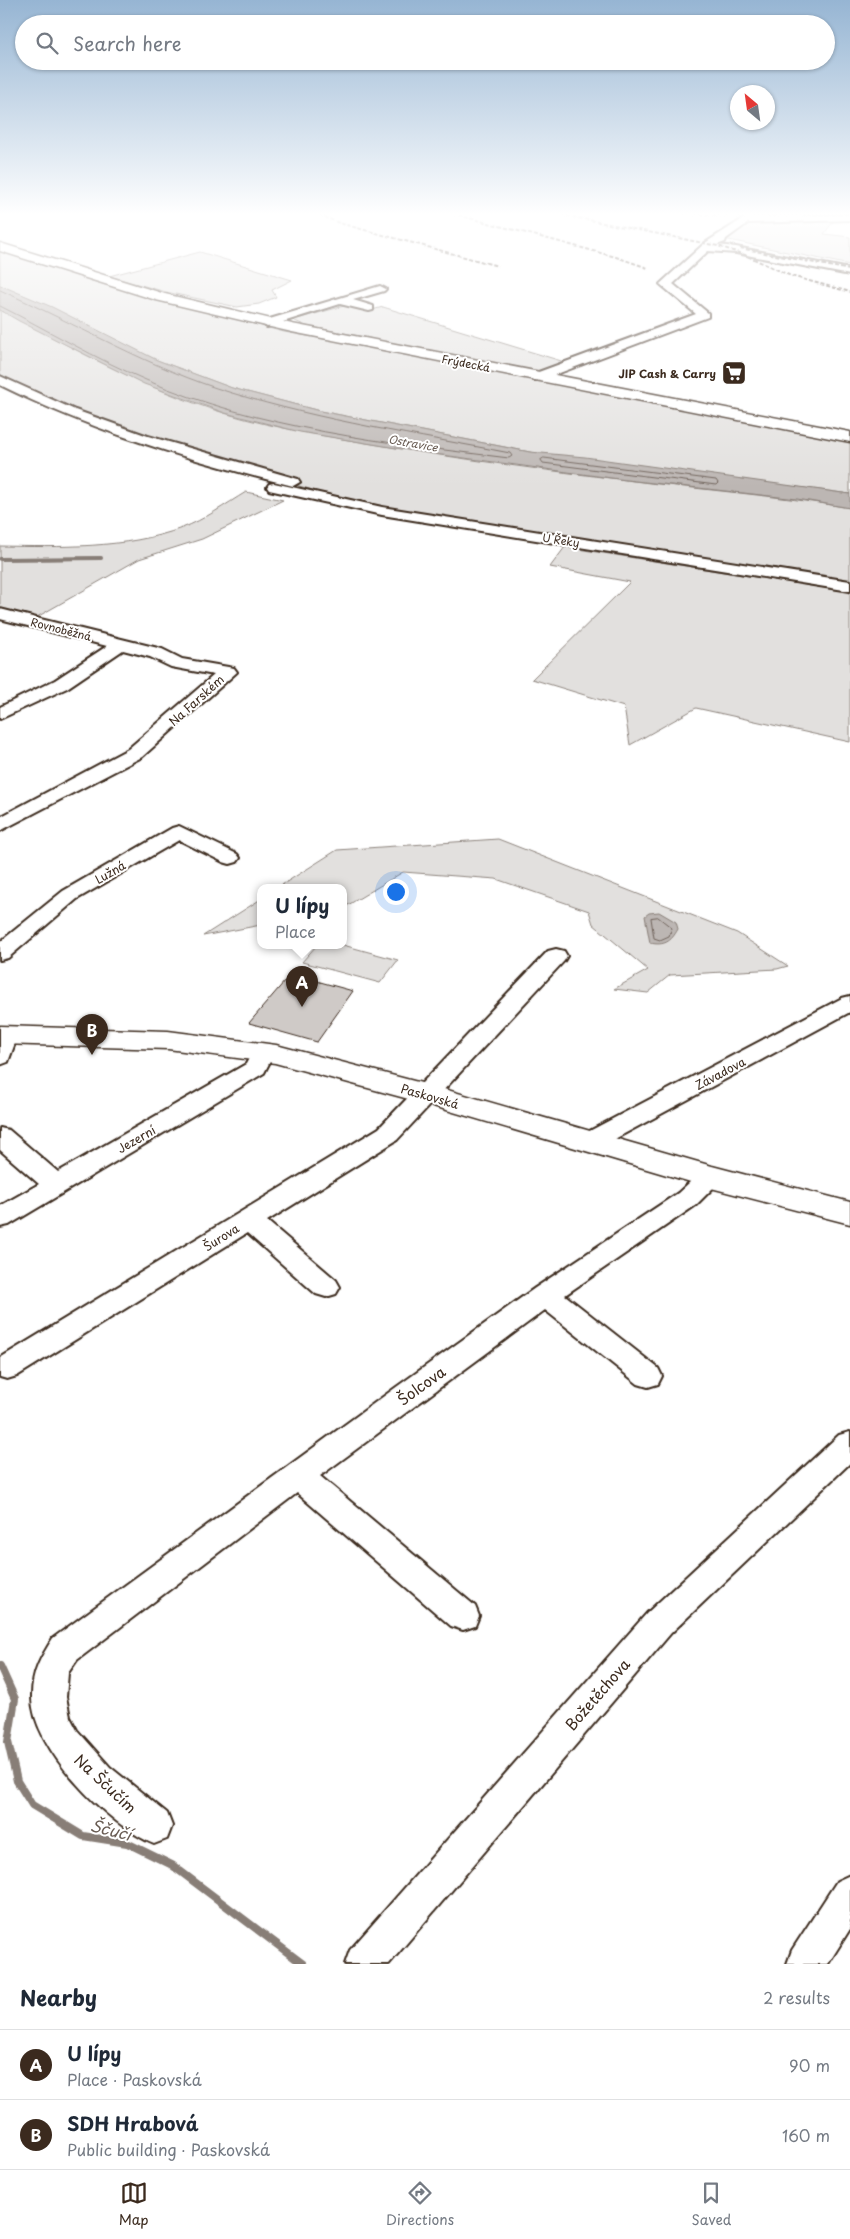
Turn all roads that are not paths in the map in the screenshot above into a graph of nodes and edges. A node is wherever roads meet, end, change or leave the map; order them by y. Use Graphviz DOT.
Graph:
graph roads {
  1 [pos="192,304"];
  2 [pos="328,304"];
  3 [pos="353,304"];
  4 [pos="690,304"];
  5 [pos="369,308"];
  6 [pos="267,323"];
  7 [pos="537,377"];
  8 [pos="0,380"];
  9 [pos="850,437"];
  10 [pos="274,487"];
  11 [pos="314,496"];
  12 [pos="850,586"];
  13 [pos="0,614"];
  14 [pos="121,644"];
  15 [pos="0,714"];
  16 [pos="0,825"];
  17 [pos="230,858"];
  18 [pos="0,953"];
  19 [pos="556,956"];
  20 [pos="850,1003"];
  21 [pos="2,1042"];
  22 [pos="263,1052"];
  23 [pos="426,1094"];
  24 [pos="0,1136"];
  25 [pos="590,1142"];
  26 [pos="711,1177"];
  27 [pos="57,1184"];
  28 [pos="850,1213"];
  29 [pos="0,1218"];
  30 [pos="249,1220"];
  31 [pos="326,1287"];
  32 [pos="545,1295"];
  33 [pos="7,1368"];
  34 [pos="648,1376"];
  35 [pos="850,1444"];
  36 [pos="298,1476"];
  37 [pos="463,1616"];
  38 [pos="111,1617"];
  39 [pos="154,1826"];
  40 [pos="850,1894"];
  41 [pos="814,1961"];
  42 [pos="364,1964"];
  1 -- 6 [label="main road, Frýdecká"];
  2 -- 6 [label="street"];
  3 -- 5 [label="street"];
  4 -- 7 [label="street"];
  6 -- 7 [label="main road, Frýdecká"];
  7 -- 9 [label="main road, Frýdecká"];
  8 -- 11 [label="street"];
  10 -- 11 [label="street, U Řeky"];
  11 -- 12 [label="street, U Řeky"];
  13 -- 14 [label="street, Rovnoběžná"];
  14 -- 15 [label="street"];
  14 -- 16 [label="street, Na Farském"];
  17 -- 18 [label="street, Lužná"];
  19 -- 23 [label="street"];
  20 -- 25 [label="street, Závadova"];
  21 -- 22 [label="main road, Paskovská"];
  22 -- 23 [label="main road, Paskovská"];
  22 -- 27 [label="street, Jezerní"];
  23 -- 25 [label="main road, Paskovská"];
  23 -- 30 [label="street, Šurova"];
  24 -- 27 [label="street"];
  25 -- 26 [label="main road, Paskovská"];
  26 -- 28 [label="main road, Paskovská"];
  26 -- 32 [label="street, Šolcova"];
  27 -- 29 [label="street, Jezerní"];
  30 -- 31 [label="street"];
  30 -- 33 [label="street, Šurova"];
  32 -- 34 [label="street"];
  32 -- 36 [label="street, Šolcova"];
  35 -- 42 [label="street, Božetěchova"];
  36 -- 37 [label="street"];
  36 -- 38 [label="street, Šolcova"];
  38 -- 39 [label="street, Na Ščučím"];
  40 -- 41 [label="street"];
}
